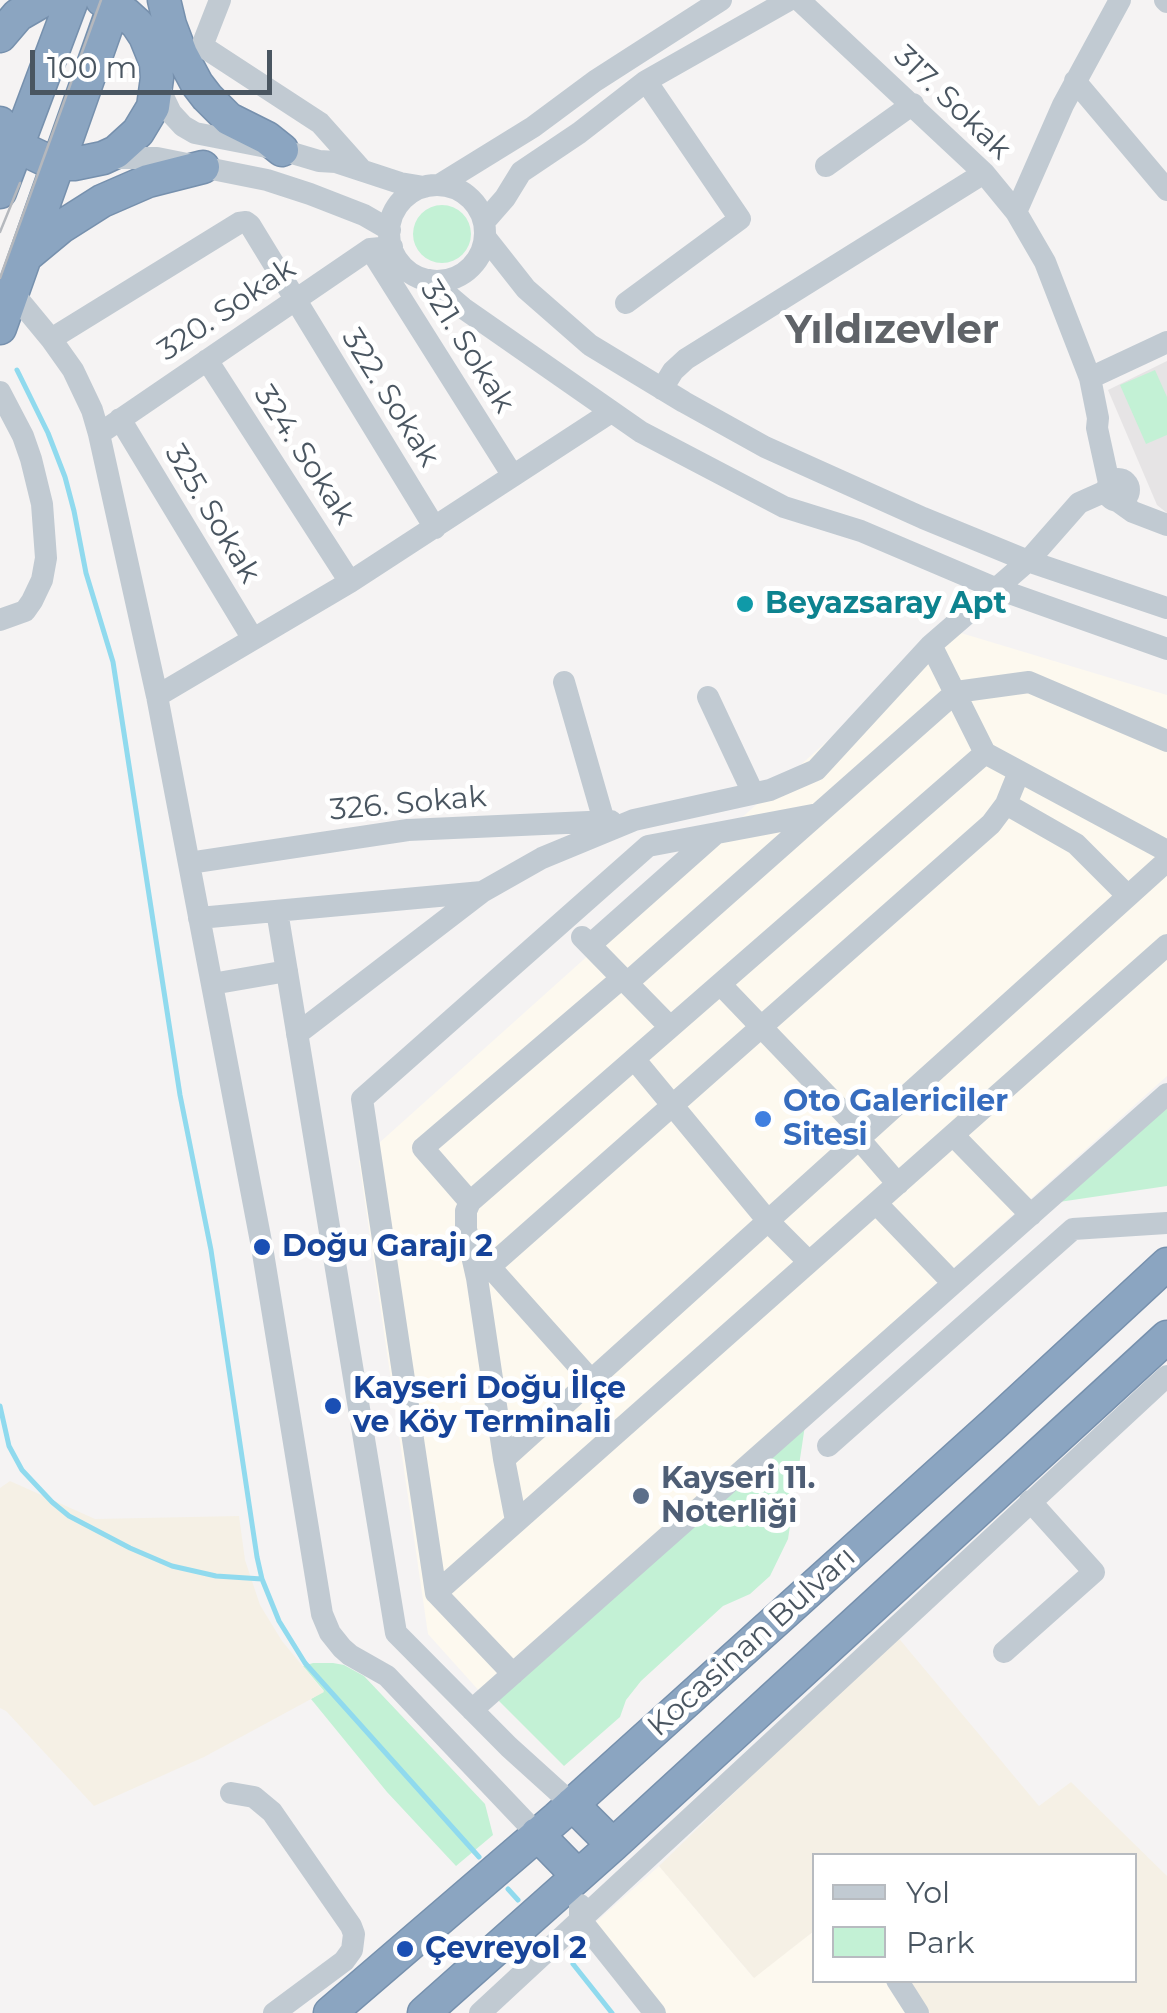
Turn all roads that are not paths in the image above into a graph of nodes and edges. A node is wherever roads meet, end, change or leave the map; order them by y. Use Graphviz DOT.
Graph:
graph roads {
  1 [pos="72,0"];
  2 [pos="164,0"];
  3 [pos="220,0"];
  4 [pos="722,0"];
  5 [pos="789,0"];
  6 [pos="799,0"];
  7 [pos="1120,0"];
  8 [pos="111,2"];
  9 [pos="646,81"];
  10 [pos="1075,82"];
  11 [pos="157,84"];
  12 [pos="913,104"];
  13 [pos="9,133"];
  14 [pos="282,150"];
  15 [pos="103,158"];
  16 [pos="59,163"];
  17 [pos="203,166"];
  18 [pos="826,166"];
  19 [pos="984,172"];
  20 [pos="365,173"];
  21 [pos="431,186"];
  22 [pos="1167,190"];
  23 [pos="0,192"];
  24 [pos="1016,212"];
  25 [pos="485,230"];
  26 [pos="384,242"];
  27 [pos="26,256"];
  28 [pos="430,280"];
  29 [pos="13,293"];
  30 [pos="294,300"];
  31 [pos="626,302"];
  32 [pos="0,328"];
  33 [pos="52,339"];
  34 [pos="1167,342"];
  35 [pos="207,360"];
  36 [pos="1090,378"];
  37 [pos="662,389"];
  38 [pos="0,392"];
  39 [pos="612,412"];
  40 [pos="120,420"];
  41 [pos="99,434"];
  42 [pos="513,476"];
  43 [pos="1118,489"];
  44 [pos="1167,514"];
  45 [pos="1167,525"];
  46 [pos="435,528"];
  47 [pos="1028,561"];
  48 [pos="350,582"];
  49 [pos="995,588"];
  50 [pos="1167,608"];
  51 [pos="0,620"];
  52 [pos="253,639"];
  53 [pos="931,645"];
  54 [pos="1167,649"];
  55 [pos="564,682"];
  56 [pos="956,692"];
  57 [pos="157,696"];
  58 [pos="708,696"];
  59 [pos="1167,741"];
  60 [pos="985,754"];
  61 [pos="1019,772"];
  62 [pos="754,793"];
  63 [pos="1006,804"];
  64 [pos="818,814"];
  65 [pos="634,820"];
  66 [pos="604,821"];
  67 [pos="716,833"];
  68 [pos="1167,851"];
  69 [pos="1167,861"];
  70 [pos="188,863"];
  71 [pos="482,892"];
  72 [pos="1128,896"];
  73 [pos="277,911"];
  74 [pos="199,918"];
  75 [pos="565,920"];
  76 [pos="590,945"];
  77 [pos="1167,945"];
  78 [pos="287,971"];
  79 [pos="624,981"];
  80 [pos="212,984"];
  81 [pos="722,985"];
  82 [pos="670,1027"];
  83 [pos="762,1027"];
  84 [pos="297,1034"];
  85 [pos="635,1060"];
  86 [pos="1167,1094"];
  87 [pos="673,1105"];
  88 [pos="954,1135"];
  89 [pos="861,1136"];
  90 [pos="898,1184"];
  91 [pos="470,1202"];
  92 [pos="876,1203"];
  93 [pos="1030,1215"];
  94 [pos="768,1221"];
  95 [pos="1167,1223"];
  96 [pos="809,1262"];
  97 [pos="1167,1264"];
  98 [pos="484,1273"];
  99 [pos="954,1283"];
  100 [pos="1167,1336"];
  101 [pos="1167,1376"];
  102 [pos="591,1380"];
  103 [pos="828,1446"];
  104 [pos="504,1460"];
  105 [pos="1030,1501"];
  106 [pos="516,1522"];
  107 [pos="436,1594"];
  108 [pos="404,1642"];
  109 [pos="1004,1652"];
  110 [pos="375,1669"];
  111 [pos="513,1674"];
  112 [pos="472,1710"];
  113 [pos="231,1793"];
  114 [pos="572,1804"];
  115 [pos="538,1834"];
  116 [pos="613,1845"];
  117 [pos="578,1876"];
  118 [pos="580,1920"];
  119 [pos="325,1975"];
  120 [pos="898,1983"];
  121 [pos="342,2003"];
  122 [pos="274,2013"];
  123 [pos="424,2013"];
  124 [pos="480,2013"];
  125 [pos="656,2013"];
  126 [pos="918,2013"];
  1 -- 13 [label="highway"];
  2 -- 14 [label="highway"];
  3 -- 20 [label="street"];
  4 -- 21 [label="street"];
  5 -- 9 [label="street"];
  6 -- 12 [label="street, 317. Sokak"];
  7 -- 10 [label="street"];
  8 -- 11 [label="highway"];
  8 -- 16 [label="highway"];
  9 -- 25 [label="street"];
  9 -- 31 [label="street"];
  10 -- 22 [label="street"];
  10 -- 24 [label="street"];
  11 -- 14 [label="street"];
  11 -- 15 [label="highway"];
  12 -- 18 [label="street"];
  12 -- 19 [label="street, 317. Sokak"];
  13 -- 16 [label="highway"];
  13 -- 23 [label="highway"];
  14 -- 20 [label="street"];
  15 -- 16 [label="highway"];
  15 -- 17 [label="street"];
  16 -- 27 [label="highway"];
  17 -- 26 [label="street"];
  17 -- 27 [label="highway"];
  19 -- 24 [label="street, 317. Sokak"];
  19 -- 37 [label="street"];
  20 -- 21 [label="street"];
  21 -- 25 [label="street"];
  21 -- 26 [label="street"];
  24 -- 36 [label="street, 317. Sokak"];
  25 -- 28 [label="street"];
  25 -- 37 [label="street"];
  26 -- 28 [label="street"];
  26 -- 30 [label="street, 320. Sokak"];
  26 -- 42 [label="street, 321. Sokak"];
  27 -- 29 [label="highway"];
  28 -- 39 [label="street"];
  29 -- 32 [label="highway"];
  29 -- 33 [label="street"];
  30 -- 33 [label="street, 322. Sokak"];
  30 -- 35 [label="street, 320. Sokak"];
  30 -- 46 [label="street, 322. Sokak"];
  33 -- 41 [label="street"];
  34 -- 36 [label="street"];
  35 -- 40 [label="street, 320. Sokak"];
  35 -- 48 [label="street, 324. Sokak"];
  36 -- 43 [label="street, 317. Sokak"];
  37 -- 47 [label="street"];
  38 -- 51 [label="street"];
  39 -- 42 [label="street"];
  39 -- 49 [label="street"];
  40 -- 41 [label="street, 320. Sokak"];
  40 -- 52 [label="street, 325. Sokak"];
  41 -- 57 [label="street"];
  42 -- 46 [label="street"];
  43 -- 44 [label="street"];
  43 -- 45 [label="street"];
  43 -- 47 [label="street"];
  46 -- 48 [label="street"];
  47 -- 49 [label="street"];
  47 -- 50 [label="street"];
  48 -- 52 [label="street"];
  49 -- 53 [label="street"];
  49 -- 54 [label="street"];
  52 -- 57 [label="street"];
  53 -- 56 [label="street"];
  53 -- 62 [label="street"];
  55 -- 66 [label="street"];
  56 -- 59 [label="street"];
  56 -- 60 [label="street"];
  56 -- 64 [label="street"];
  57 -- 70 [label="street"];
  58 -- 62 [label="street"];
  60 -- 61 [label="street"];
  60 -- 81 [label="street"];
  61 -- 63 [label="street"];
  61 -- 68 [label="street"];
  62 -- 65 [label="street"];
  63 -- 72 [label="street"];
  63 -- 83 [label="street"];
  64 -- 67 [label="street"];
  64 -- 79 [label="street"];
  65 -- 66 [label="street, 326. Sokak"];
  65 -- 71 [label="street"];
  66 -- 70 [label="street, 326. Sokak"];
  67 -- 75 [label="street"];
  67 -- 76 [label="street"];
  69 -- 72 [label="street"];
  70 -- 74 [label="street"];
  71 -- 73 [label="street"];
  71 -- 84 [label="street"];
  72 -- 89 [label="street"];
  73 -- 74 [label="street"];
  73 -- 78 [label="street"];
  74 -- 80 [label="street"];
  75 -- 76 [label="street"];
  75 -- 107 [label="street"];
  76 -- 79 [label="street"];
  77 -- 88 [label="street"];
  78 -- 80 [label="street"];
  78 -- 84 [label="street"];
  79 -- 82 [label="street"];
  79 -- 91 [label="street"];
  80 -- 110 [label="street"];
  81 -- 82 [label="street"];
  81 -- 83 [label="street"];
  82 -- 85 [label="street"];
  83 -- 87 [label="street"];
  83 -- 89 [label="street"];
  84 -- 108 [label="street"];
  85 -- 87 [label="street"];
  85 -- 91 [label="street"];
  86 -- 93 [label="street"];
  87 -- 94 [label="street"];
  87 -- 98 [label="street"];
  88 -- 90 [label="street"];
  88 -- 93 [label="street"];
  89 -- 90 [label="street"];
  89 -- 94 [label="street"];
  90 -- 92 [label="street"];
  91 -- 98 [label="street"];
  92 -- 96 [label="street"];
  92 -- 99 [label="street"];
  93 -- 99 [label="street"];
  94 -- 96 [label="street"];
  94 -- 102 [label="street"];
  95 -- 103 [label="street"];
  96 -- 106 [label="street"];
  97 -- 114 [label="highway, Kocasinan Bulvarı"];
  98 -- 102 [label="street"];
  98 -- 104 [label="street"];
  99 -- 111 [label="street"];
  100 -- 116 [label="highway, Kocasinan Bulvarı"];
  101 -- 105 [label="street"];
  102 -- 104 [label="street"];
  104 -- 106 [label="street"];
  105 -- 109 [label="street"];
  105 -- 118 [label="street"];
  106 -- 107 [label="street"];
  107 -- 111 [label="street"];
  108 -- 110 [label="street"];
  108 -- 112 [label="street"];
  110 -- 115 [label="street"];
  111 -- 112 [label="street"];
  112 -- 114 [label="street"];
  113 -- 119 [label="street"];
  114 -- 115 [label="highway, Kocasinan Bulvarı"];
  114 -- 116 [label="highway"];
  115 -- 117 [label="highway"];
  115 -- 121 [label="highway, Kocasinan Bulvarı"];
  116 -- 117 [label="highway, Kocasinan Bulvarı"];
  117 -- 118 [label="street"];
  117 -- 123 [label="highway, Kocasinan Bulvarı"];
  118 -- 124 [label="street"];
  118 -- 125 [label="street"];
  119 -- 121 [label="street"];
  119 -- 122 [label="street"];
  120 -- 126 [label="street"];
}
